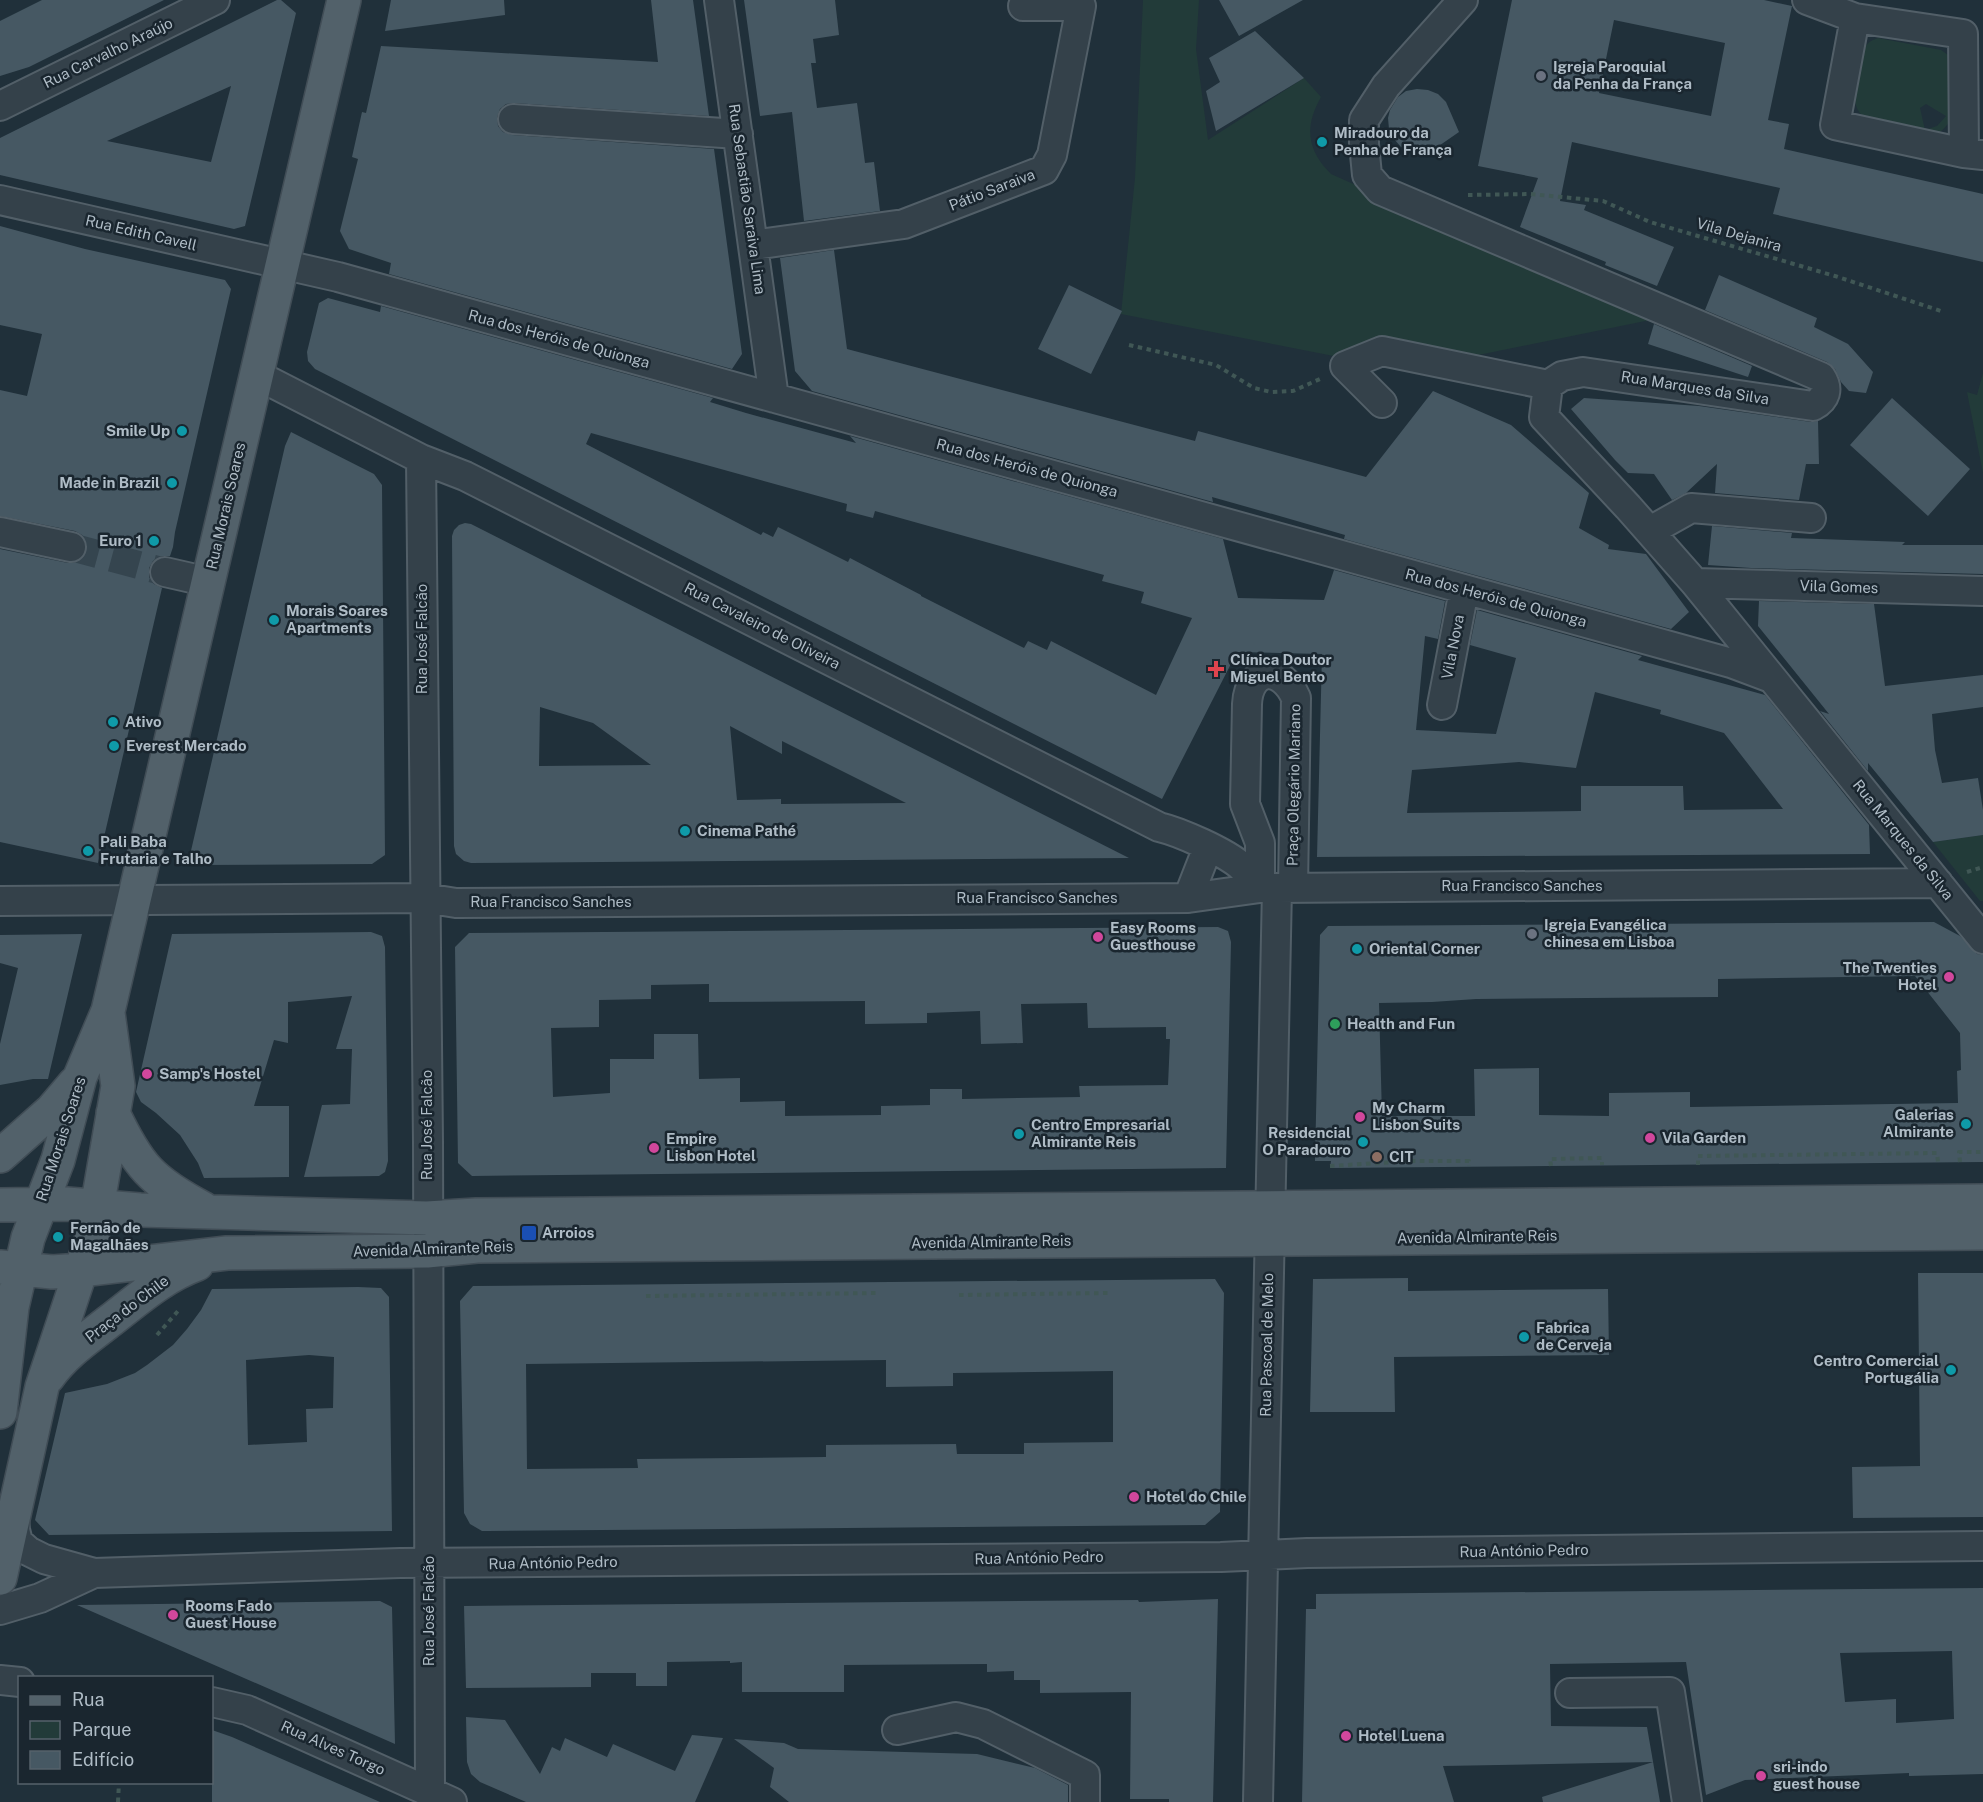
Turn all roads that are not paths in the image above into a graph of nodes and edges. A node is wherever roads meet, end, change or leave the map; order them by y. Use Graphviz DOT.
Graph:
graph roads {
  1 [pos="215,0"];
  2 [pos="344,0"];
  3 [pos="719,0"];
  4 [pos="1463,0"];
  5 [pos="1807,0"];
  6 [pos="1023,6"];
  7 [pos="1855,18"];
  8 [pos="0,106"];
  9 [pos="513,119"];
  10 [pos="738,134"];
  11 [pos="1973,154"];
  12 [pos="0,200"];
  13 [pos="753,245"];
  14 [pos="282,265"];
  15 [pos="256,375"];
  16 [pos="1548,385"];
  17 [pos="774,398"];
  18 [pos="1382,404"];
  19 [pos="421,459"];
  20 [pos="1811,518"];
  21 [pos="1650,531"];
  22 [pos="0,532"];
  23 [pos="71,547"];
  24 [pos="165,572"];
  25 [pos="208,582"];
  26 [pos="1695,583"];
  27 [pos="1464,590"];
  28 [pos="1983,591"];
  29 [pos="1771,678"];
  30 [pos="1442,705"];
  31 [pos="1208,847"];
  32 [pos="1938,883"];
  33 [pos="1276,888"];
  34 [pos="424,898"];
  35 [pos="1188,898"];
  36 [pos="134,899"];
  37 [pos="0,901"];
  38 [pos="1983,939"];
  39 [pos="108,1011"];
  40 [pos="80,1077"];
  41 [pos="113,1113"];
  42 [pos="0,1156"];
  43 [pos="1983,1201"];
  44 [pos="41,1204"];
  45 [pos="0,1205"];
  46 [pos="98,1206"];
  47 [pos="208,1211"];
  48 [pos="427,1218"];
  49 [pos="1270,1223"];
  50 [pos="1983,1233"];
  51 [pos="427,1251"];
  52 [pos="227,1253"];
  53 [pos="11,1268"];
  54 [pos="81,1270"];
  55 [pos="42,1387"];
  56 [pos="1,1398"];
  57 [pos="14,1517"];
  58 [pos="1983,1546"];
  59 [pos="1263,1556"];
  60 [pos="429,1564"];
  61 [pos="94,1573"];
  62 [pos="0,1578"];
  63 [pos="0,1610"];
  64 [pos="0,1680"];
  65 [pos="18,1682"];
  66 [pos="1570,1694"];
  67 [pos="213,1702"];
  68 [pos="897,1730"];
  69 [pos="441,1796"];
  70 [pos="1085,1802"];
  71 [pos="1258,1802"];
  72 [pos="1687,1802"];
  1 -- 8 [label="street, Rua Carvalho Araújo"];
  2 -- 14 [label="main road, Rua Morais Soares"];
  3 -- 10 [label="street, Rua Sebastião Saraiva Lima"];
  4 -- 16 [label="street, Rua Marques da Silva"];
  5 -- 7 [label="street"];
  6 -- 13 [label="street, Pátio Saraiva"];
  7 -- 11 [label="street"];
  7 -- 11 [label="street"];
  9 -- 10 [label="street"];
  10 -- 13 [label="street, Rua Sebastião Saraiva Lima"];
  12 -- 14 [label="street, Rua Edith Cavell"];
  13 -- 17 [label="street, Rua Sebastião Saraiva Lima"];
  14 -- 15 [label="main road, Rua Morais Soares"];
  14 -- 17 [label="street, Rua dos Heróis de Quionga"];
  15 -- 19 [label="street, Rua Cavaleiro de Oliveira"];
  15 -- 25 [label="main road, Rua Morais Soares"];
  16 -- 18 [label="street"];
  16 -- 21 [label="street, Rua Marques da Silva"];
  17 -- 27 [label="street, Rua dos Heróis de Quionga"];
  19 -- 31 [label="street, Rua Cavaleiro de Oliveira"];
  19 -- 34 [label="street, Rua José Falcão"];
  20 -- 21 [label="street"];
  21 -- 26 [label="street, Rua Marques da Silva"];
  22 -- 23 [label="street"];
  24 -- 25 [label="street"];
  25 -- 36 [label="main road, Rua Morais Soares"];
  26 -- 28 [label="street, Vila Gomes"];
  26 -- 29 [label="street, Rua Marques da Silva"];
  27 -- 29 [label="street, Rua dos Heróis de Quionga"];
  27 -- 30 [label="street, Vila Nova"];
  29 -- 32 [label="street, Rua Marques da Silva"];
  31 -- 33 [label="street, Rua Cavaleiro de Oliveira"];
  31 -- 35 [label="street"];
  32 -- 33 [label="street, Rua Francisco Sanches"];
  32 -- 38 [label="street, Rua Marques da Silva"];
  33 -- 33 [label="street, Praça Olegário Mariano"];
  33 -- 35 [label="street, Rua Francisco Sanches"];
  33 -- 49 [label="street, Rua Pascoal de Melo"];
  34 -- 35 [label="street, Rua Francisco Sanches"];
  34 -- 36 [label="street, Rua Francisco Sanches"];
  34 -- 48 [label="street, Rua José Falcão"];
  36 -- 37 [label="street, Rua Francisco Sanches"];
  36 -- 39 [label="main road, Rua Morais Soares"];
  39 -- 40 [label="main road, Rua Morais Soares"];
  39 -- 41 [label="main road, Rua Morais Soares"];
  40 -- 42 [label="main road"];
  40 -- 44 [label="main road, Rua Morais Soares"];
  41 -- 46 [label="main road, Rua Morais Soares"];
  41 -- 47 [label="main road"];
  43 -- 49 [label="main road, Avenida Almirante Reis"];
  44 -- 45 [label="main road, Avenida Almirante Reis"];
  44 -- 46 [label="main road, Avenida Almirante Reis"];
  44 -- 53 [label="main road, Rua Morais Soares"];
  46 -- 47 [label="main road, Avenida Almirante Reis"];
  46 -- 54 [label="main road, Rua Morais Soares"];
  47 -- 48 [label="main road, Avenida Almirante Reis"];
  48 -- 49 [label="main road, Avenida Almirante Reis"];
  48 -- 51 [label="street, Rua José Falcão"];
  49 -- 50 [label="main road, Avenida Almirante Reis"];
  49 -- 51 [label="main road, Avenida Almirante Reis"];
  49 -- 59 [label="street, Rua Pascoal de Melo"];
  51 -- 52 [label="main road, Avenida Almirante Reis"];
  51 -- 60 [label="street, Rua José Falcão"];
  52 -- 54 [label="main road, Avenida Almirante Reis"];
  52 -- 55 [label="main road, Praça do Chile"];
  53 -- 54 [label="main road, Avenida Almirante Reis"];
  53 -- 56 [label="main road, Rua Morais Soares"];
  54 -- 55 [label="main road, Rua Morais Soares"];
  55 -- 57 [label="main road, Rua Morais Soares"];
  57 -- 61 [label="street, Rua António Pedro"];
  57 -- 62 [label="main road, Rua Morais Soares"];
  58 -- 59 [label="street, Rua António Pedro"];
  59 -- 60 [label="street, Rua António Pedro"];
  59 -- 71 [label="street, Rua Pascoal de Melo"];
  60 -- 61 [label="street, Rua António Pedro"];
  60 -- 69 [label="street, Rua José Falcão"];
  61 -- 63 [label="street, Rua António Pedro"];
  64 -- 65 [label="street"];
  66 -- 72 [label="street"];
  67 -- 69 [label="street, Rua Alves Torgo"];
  68 -- 70 [label="street"];
}
